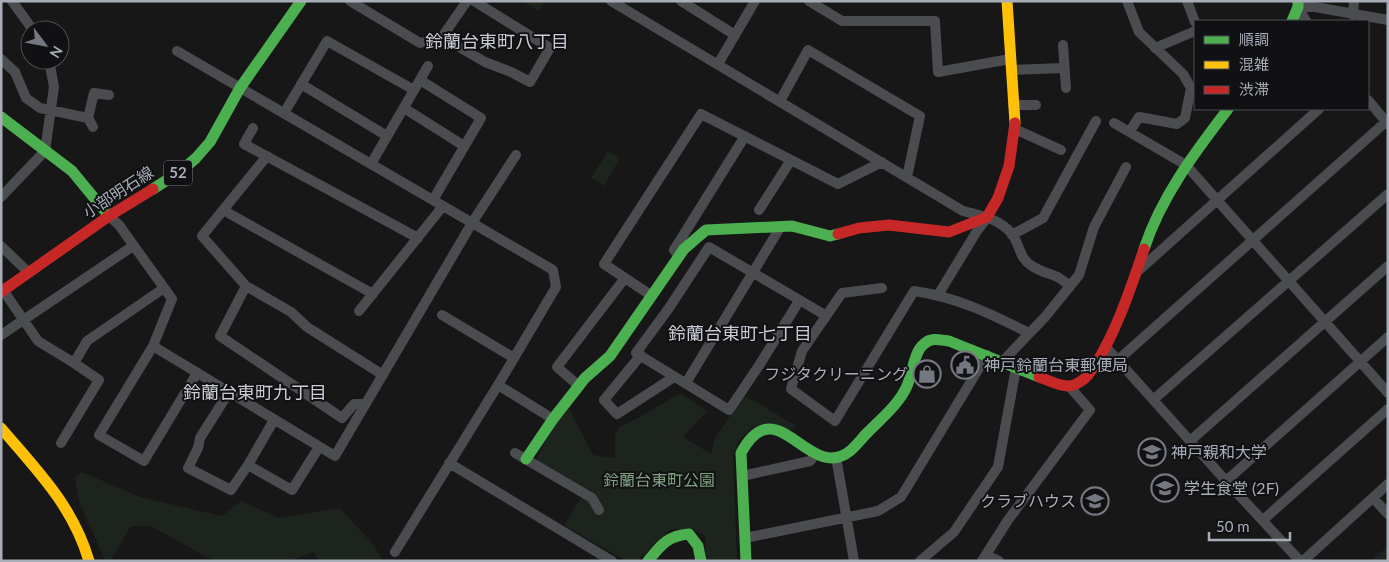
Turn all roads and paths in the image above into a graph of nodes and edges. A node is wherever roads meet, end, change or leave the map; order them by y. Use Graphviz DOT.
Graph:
graph roads {
  1 [pos="12,1"];
  2 [pos="301,1"];
  3 [pos="350,1"];
  4 [pos="467,1"];
  5 [pos="474,1"];
  6 [pos="611,1"];
  7 [pos="681,1"];
  8 [pos="755,1"];
  9 [pos="809,1"];
  10 [pos="1007,1"];
  11 [pos="1127,1"];
  12 [pos="1187,1"];
  13 [pos="1354,1"];
  14 [pos="1298,4"];
  15 [pos="1353,15"];
  16 [pos="26,20"];
  17 [pos="1194,20"];
  18 [pos="1292,20"];
  19 [pos="1306,20"];
  20 [pos="1388,20"];
  21 [pos="1194,31"];
  22 [pos="735,34"];
  23 [pos="442,37"];
  24 [pos="1063,45"];
  25 [pos="1156,48"];
  26 [pos="177,51"];
  27 [pos="1,59"];
  28 [pos="718,64"];
  29 [pos="1011,64"];
  30 [pos="428,66"];
  31 [pos="1064,68"];
  32 [pos="51,70"];
  33 [pos="420,80"];
  34 [pos="301,84"];
  35 [pos="240,88"];
  36 [pos="1066,88"];
  37 [pos="414,90"];
  38 [pos="109,94"];
  39 [pos="780,101"];
  40 [pos="1369,101"];
  41 [pos="1036,105"];
  42 [pos="1013,106"];
  43 [pos="404,108"];
  44 [pos="1227,110"];
  45 [pos="1319,110"];
  46 [pos="51,112"];
  47 [pos="284,113"];
  48 [pos="1,117"];
  49 [pos="1096,121"];
  50 [pos="1387,122"];
  51 [pos="1114,123"];
  52 [pos="253,128"];
  53 [pos="1015,129"];
  54 [pos="1130,132"];
  55 [pos="387,136"];
  56 [pos="745,136"];
  57 [pos="464,146"];
  58 [pos="1061,150"];
  59 [pos="45,151"];
  60 [pos="516,155"];
  61 [pos="267,156"];
  62 [pos="791,160"];
  63 [pos="882,162"];
  64 [pos="371,164"];
  65 [pos="1186,165"];
  66 [pos="1126,167"];
  67 [pos="908,177"];
  68 [pos="1388,194"];
  69 [pos="1,197"];
  70 [pos="433,200"];
  71 [pos="1217,201"];
  72 [pos="443,206"];
  73 [pos="223,210"];
  74 [pos="759,210"];
  75 [pos="110,216"];
  76 [pos="988,217"];
  77 [pos="472,223"];
  78 [pos="781,226"];
  79 [pos="1012,235"];
  80 [pos="418,238"];
  81 [pos="1252,240"];
  82 [pos="1,246"];
  83 [pos="133,246"];
  84 [pos="679,256"];
  85 [pos="1388,266"];
  86 [pos="28,272"];
  87 [pos="753,272"];
  88 [pos="1136,272"];
  89 [pos="625,278"];
  90 [pos="1289,282"];
  91 [pos="246,286"];
  92 [pos="1070,287"];
  93 [pos="164,288"];
  94 [pos="882,288"];
  95 [pos="2,291"];
  96 [pos="373,294"];
  97 [pos="938,295"];
  98 [pos="652,296"];
  99 [pos="799,301"];
  100 [pos="359,310"];
  101 [pos="442,315"];
  102 [pos="825,315"];
  103 [pos="24,320"];
  104 [pos="1324,322"];
  105 [pos="1029,333"];
  106 [pos="1,335"];
  107 [pos="1388,337"];
  108 [pos="153,346"];
  109 [pos="1105,346"];
  110 [pos="987,355"];
  111 [pos="641,356"];
  112 [pos="514,358"];
  113 [pos="1118,360"];
  114 [pos="74,362"];
  115 [pos="1002,362"];
  116 [pos="1360,362"];
  117 [pos="1016,368"];
  118 [pos="196,373"];
  119 [pos="383,375"];
  120 [pos="674,376"];
  121 [pos="686,383"];
  122 [pos="498,385"];
  123 [pos="579,386"];
  124 [pos="1069,386"];
  125 [pos="229,392"];
  126 [pos="1388,393"];
  127 [pos="1153,400"];
  128 [pos="365,404"];
  129 [pos="1388,409"];
  130 [pos="552,419"];
  131 [pos="274,420"];
  132 [pos="1,428"];
  133 [pos="1190,441"];
  134 [pos="61,443"];
  135 [pos="319,447"];
  136 [pos="515,452"];
  137 [pos="815,455"];
  138 [pos="836,457"];
  139 [pos="526,459"];
  140 [pos="449,463"];
  141 [pos="248,465"];
  142 [pos="742,476"];
  143 [pos="1226,481"];
  144 [pos="1388,484"];
  145 [pos="1372,498"];
  146 [pos="599,510"];
  147 [pos="1388,514"];
  148 [pos="846,518"];
  149 [pos="1262,520"];
  150 [pos="745,538"];
  151 [pos="395,552"];
  152 [pos="984,558"];
  153 [pos="89,560"];
  154 [pos="612,561"];
  155 [pos="648,561"];
  156 [pos="701,561"];
  157 [pos="746,561"];
  158 [pos="854,561"];
  159 [pos="920,561"];
  160 [pos="1000,561"];
  161 [pos="1302,561"];
  1 -- 16 [label="street"];
  2 -- 35 [label="street, 小部明石線 / 52"];
  3 -- 23 [label="street"];
  4 -- 23 [label="street"];
  5 -- 23 [label="street"];
  6 -- 28 [label="street"];
  7 -- 22 [label="street"];
  8 -- 22 [label="street"];
  9 -- 29 [label="street"];
  10 -- 29 [label="street"];
  11 -- 25 [label="street"];
  12 -- 17 [label="street"];
  13 -- 15 [label="street"];
  14 -- 15 [label="street"];
  14 -- 18 [label="street"];
  14 -- 19 [label="street"];
  15 -- 20 [label="street"];
  21 -- 25 [label="street"];
  22 -- 28 [label="street"];
  24 -- 31 [label="street"];
  25 -- 54 [label="street"];
  26 -- 35 [label="street"];
  27 -- 46 [label="street"];
  28 -- 39 [label="street"];
  29 -- 31 [label="street"];
  29 -- 42 [label="street"];
  30 -- 33 [label="street"];
  31 -- 36 [label="street"];
  32 -- 46 [label="street"];
  33 -- 37 [label="street"];
  33 -- 57 [label="street"];
  34 -- 37 [label="street"];
  34 -- 47 [label="street"];
  34 -- 55 [label="street"];
  35 -- 47 [label="street"];
  35 -- 75 [label="street, 小部明石線 / 52"];
  37 -- 43 [label="street"];
  38 -- 46 [label="street"];
  39 -- 63 [label="street"];
  39 -- 67 [label="street"];
  40 -- 50 [label="street"];
  41 -- 42 [label="street"];
  42 -- 53 [label="street"];
  43 -- 55 [label="street"];
  43 -- 57 [label="street"];
  44 -- 65 [label="street"];
  45 -- 71 [label="street"];
  46 -- 59 [label="street"];
  47 -- 64 [label="street"];
  48 -- 59 [label="street"];
  49 -- 79 [label="street"];
  50 -- 81 [label="street"];
  51 -- 54 [label="street"];
  52 -- 61 [label="street"];
  53 -- 58 [label="street"];
  53 -- 76 [label="street"];
  54 -- 65 [label="street"];
  55 -- 64 [label="street"];
  56 -- 62 [label="street"];
  56 -- 84 [label="street"];
  56 -- 89 [label="street"];
  57 -- 70 [label="street"];
  59 -- 69 [label="street"];
  59 -- 75 [label="street"];
  60 -- 77 [label="street"];
  61 -- 73 [label="street"];
  61 -- 80 [label="street"];
  62 -- 63 [label="street"];
  62 -- 74 [label="street"];
  63 -- 67 [label="street"];
  64 -- 70 [label="street"];
  65 -- 71 [label="street"];
  65 -- 88 [label="street"];
  66 -- 92 [label="street"];
  67 -- 76 [label="street"];
  68 -- 90 [label="street"];
  70 -- 72 [label="street"];
  71 -- 81 [label="street"];
  71 -- 88 [label="street"];
  72 -- 77 [label="street"];
  72 -- 80 [label="street"];
  73 -- 91 [label="street"];
  73 -- 96 [label="street"];
  75 -- 83 [label="street"];
  75 -- 86 [label="street, 小部明石線 / 52"];
  76 -- 78 [label="street"];
  76 -- 79 [label="street"];
  76 -- 97 [label="street"];
  77 -- 112 [label="street"];
  77 -- 119 [label="street"];
  78 -- 84 [label="street"];
  78 -- 87 [label="street"];
  79 -- 92 [label="street"];
  80 -- 96 [label="street"];
  81 -- 90 [label="street"];
  81 -- 113 [label="street"];
  82 -- 86 [label="street"];
  83 -- 93 [label="street"];
  83 -- 103 [label="street"];
  84 -- 98 [label="street"];
  85 -- 104 [label="street"];
  86 -- 95 [label="street, 小部明石線 / 52"];
  87 -- 99 [label="street"];
  87 -- 111 [label="street"];
  87 -- 121 [label="street"];
  88 -- 109 [label="street"];
  89 -- 98 [label="street"];
  89 -- 123 [label="street"];
  90 -- 104 [label="street"];
  90 -- 127 [label="street"];
  91 -- 119 [label="street"];
  91 -- 128 [label="street"];
  92 -- 105 [label="street"];
  93 -- 108 [label="street"];
  93 -- 114 [label="street"];
  94 -- 102 [label="street"];
  95 -- 103 [label="street"];
  96 -- 100 [label="street"];
  97 -- 102 [label="street"];
  97 -- 105 [label="street"];
  98 -- 123 [label="street"];
  99 -- 102 [label="street"];
  99 -- 121 [label="street"];
  101 -- 112 [label="street"];
  103 -- 106 [label="street"];
  103 -- 114 [label="street"];
  104 -- 116 [label="street"];
  104 -- 133 [label="street"];
  105 -- 115 [label="street"];
  107 -- 116 [label="street"];
  108 -- 118 [label="street"];
  108 -- 118 [label="street"];
  109 -- 113 [label="street"];
  109 -- 124 [label="street"];
  110 -- 115 [label="street"];
  110 -- 138 [label="street"];
  110 -- 148 [label="street"];
  111 -- 120 [label="street"];
  111 -- 120 [label="street"];
  112 -- 122 [label="street"];
  113 -- 127 [label="street"];
  114 -- 134 [label="street"];
  115 -- 117 [label="street"];
  116 -- 126 [label="street"];
  116 -- 143 [label="street"];
  117 -- 124 [label="street"];
  117 -- 159 [label="street"];
  118 -- 125 [label="street"];
  119 -- 128 [label="street"];
  120 -- 121 [label="street"];
  122 -- 130 [label="street"];
  122 -- 140 [label="street"];
  123 -- 130 [label="street"];
  124 -- 152 [label="street"];
  125 -- 131 [label="street"];
  125 -- 141 [label="street"];
  127 -- 133 [label="street"];
  128 -- 135 [label="street"];
  129 -- 149 [label="street"];
  130 -- 139 [label="street"];
  131 -- 135 [label="street"];
  131 -- 141 [label="street"];
  132 -- 153 [label="street"];
  133 -- 143 [label="street"];
  135 -- 141 [label="street"];
  136 -- 139 [label="street"];
  137 -- 138 [label="street"];
  137 -- 142 [label="street"];
  137 -- 142 [label="street"];
  138 -- 148 [label="street"];
  139 -- 146 [label="street"];
  140 -- 151 [label="street"];
  140 -- 154 [label="street"];
  142 -- 150 [label="street"];
  143 -- 149 [label="street"];
  144 -- 145 [label="street"];
  145 -- 147 [label="street"];
  145 -- 161 [label="street"];
  148 -- 150 [label="street"];
  148 -- 158 [label="street"];
  149 -- 161 [label="street"];
  150 -- 157 [label="street"];
  152 -- 160 [label="street"];
  155 -- 156 [label="street"];
}
